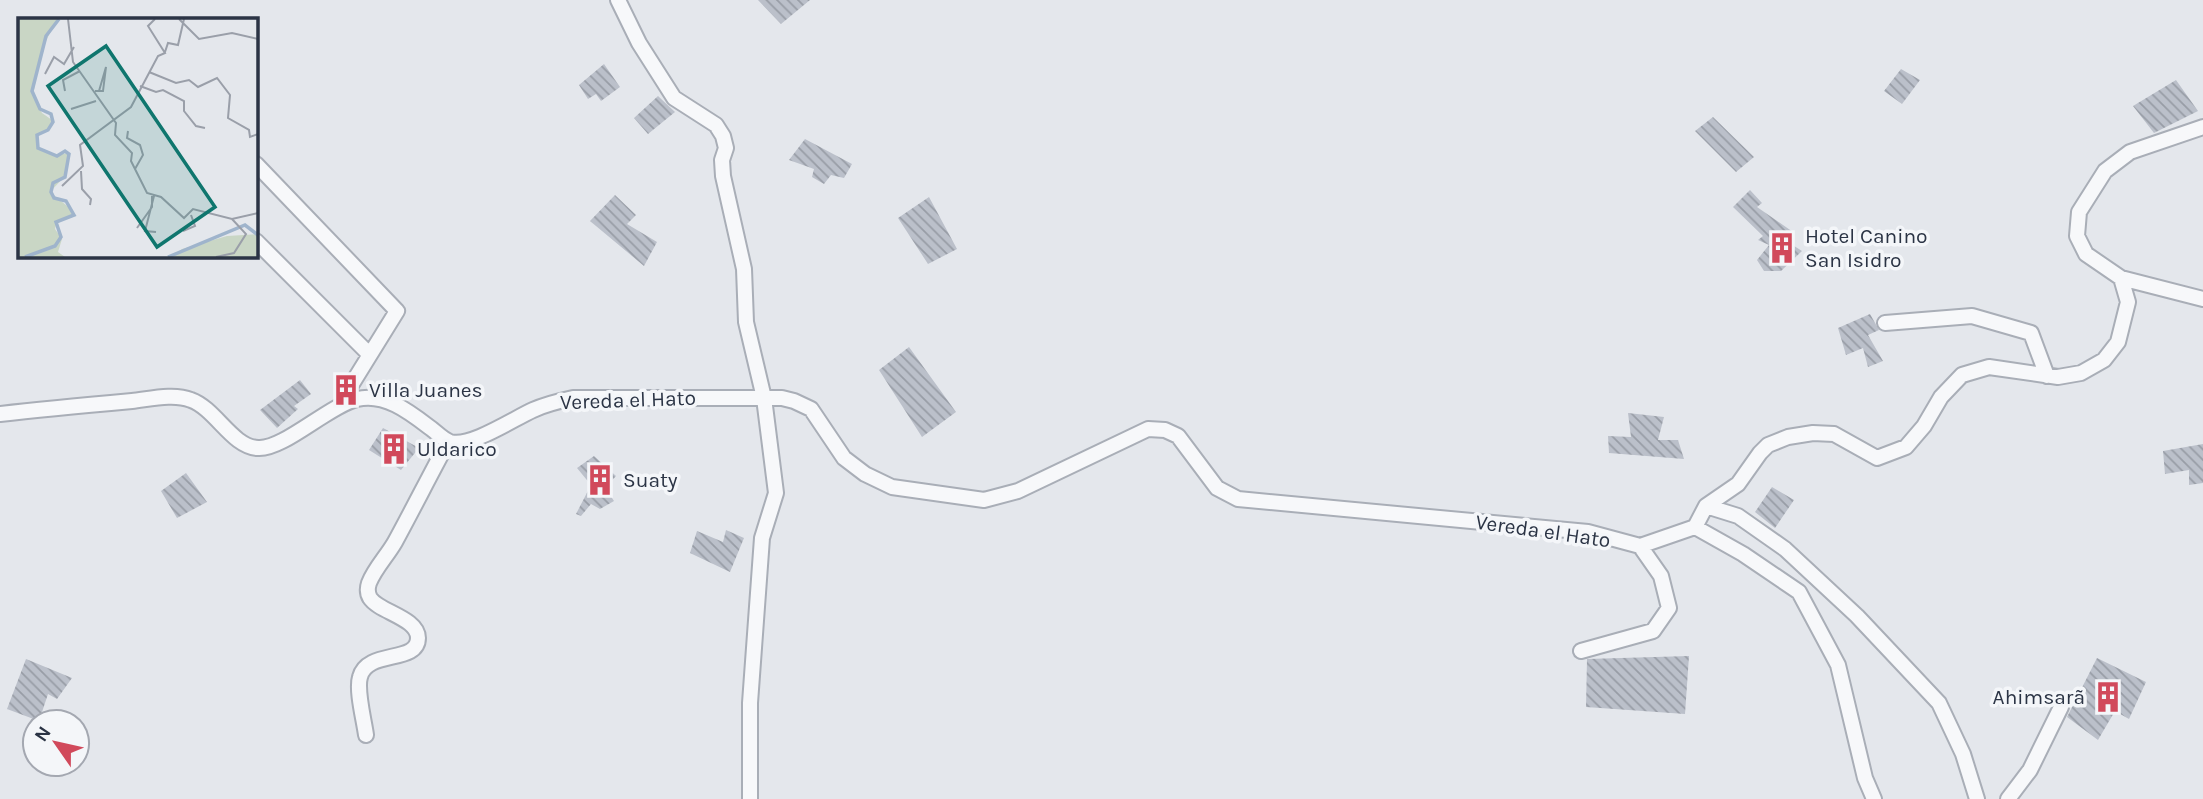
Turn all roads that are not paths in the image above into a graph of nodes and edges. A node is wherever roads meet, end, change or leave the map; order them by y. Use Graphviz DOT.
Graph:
graph roads {
  1 [pos="618,0"];
  2 [pos="2203,127"];
  3 [pos="257,165"];
  4 [pos="257,243"];
  5 [pos="2121,278"];
  6 [pos="2203,299"];
  7 [pos="1885,323"];
  8 [pos="369,354"];
  9 [pos="2048,376"];
  10 [pos="345,396"];
  11 [pos="764,398"];
  12 [pos="0,414"];
  13 [pos="448,442"];
  14 [pos="1706,506"];
  15 [pos="1695,527"];
  16 [pos="1640,546"];
  17 [pos="1581,651"];
  18 [pos="2061,707"];
  19 [pos="366,735"];
  20 [pos="750,799"];
  21 [pos="1874,799"];
  22 [pos="1977,799"];
  23 [pos="2008,799"];
  1 -- 11 [label="street"];
  2 -- 5 [label="street"];
  3 -- 8 [label="street"];
  4 -- 8 [label="street"];
  5 -- 6 [label="street"];
  5 -- 9 [label="street"];
  7 -- 9 [label="street"];
  8 -- 10 [label="street"];
  9 -- 14 [label="street"];
  10 -- 12 [label="street"];
  10 -- 13 [label="street"];
  11 -- 13 [label="street, Vereda el Hato"];
  11 -- 16 [label="street, Vereda el Hato"];
  11 -- 20 [label="street"];
  13 -- 19 [label="street"];
  14 -- 15 [label="street"];
  14 -- 22 [label="street"];
  15 -- 16 [label="street, Vereda el Hato"];
  15 -- 21 [label="street"];
  16 -- 17 [label="street"];
  18 -- 23 [label="street"];
}
